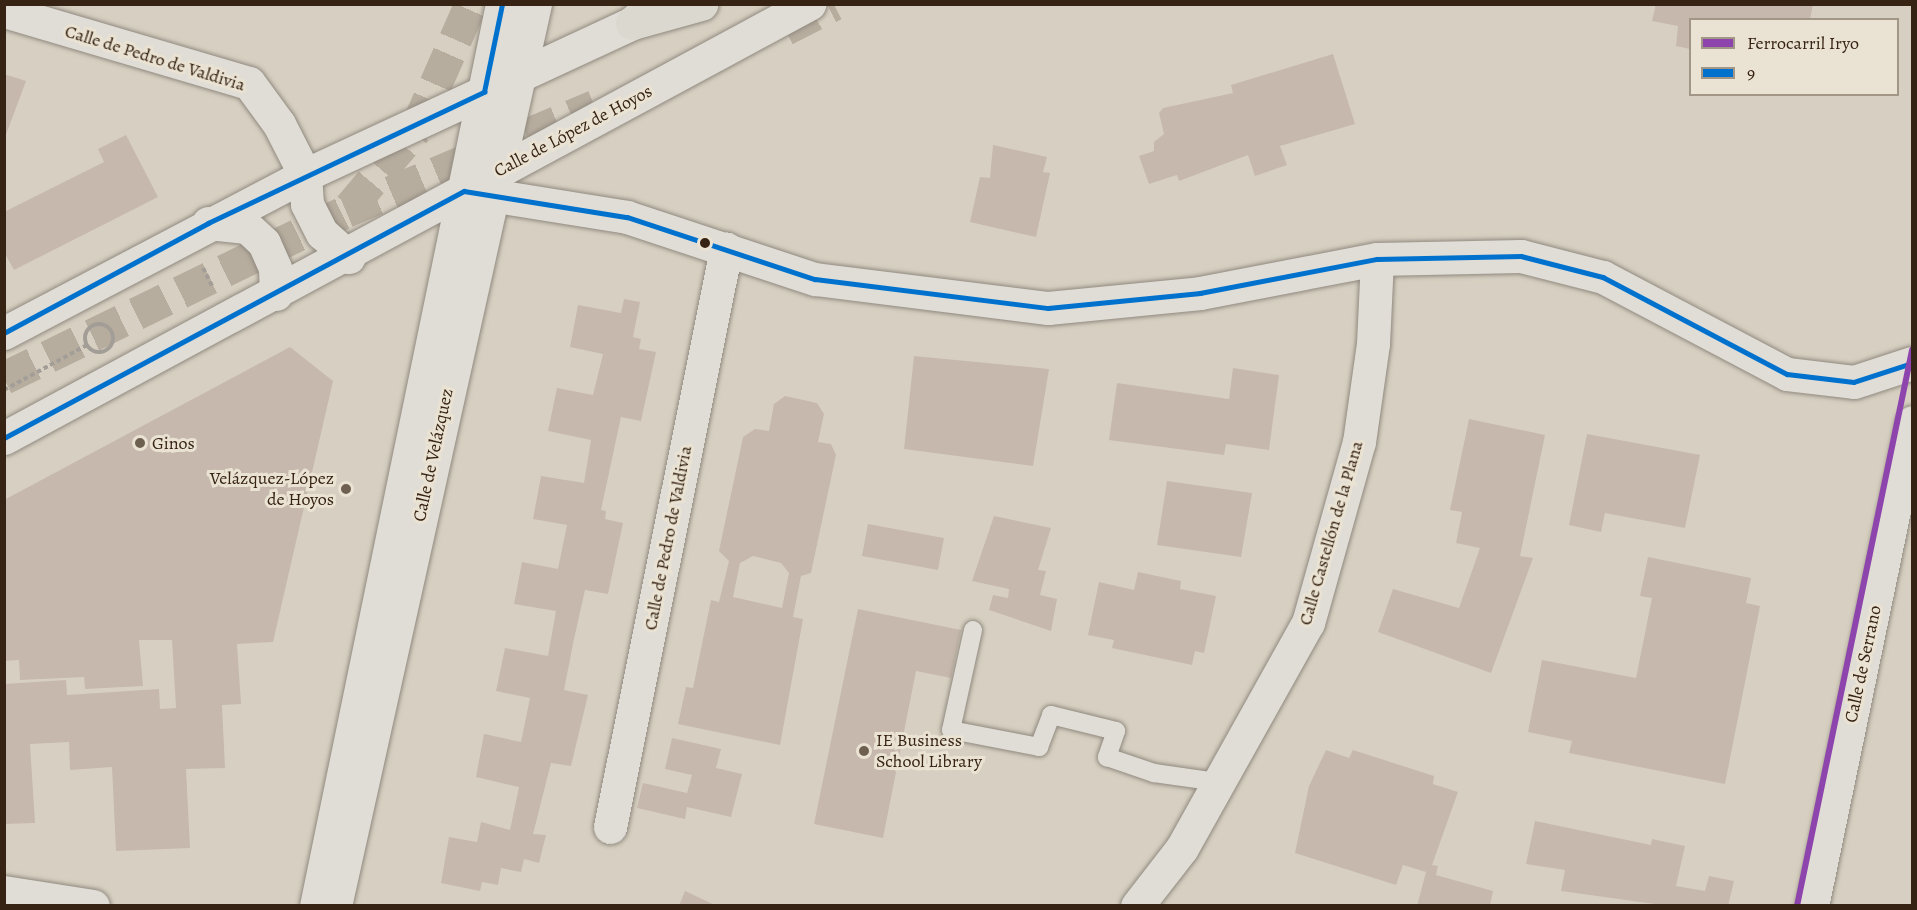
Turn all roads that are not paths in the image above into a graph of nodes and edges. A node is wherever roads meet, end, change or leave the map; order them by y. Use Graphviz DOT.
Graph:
graph roads {
  1 [pos="502,4"];
  2 [pos="535,4"];
  3 [pos="701,4"];
  4 [pos="809,4"];
  5 [pos="4,12"];
  6 [pos="643,14"];
  7 [pos="519,76"];
  8 [pos="484,93"];
  9 [pos="305,175"];
  10 [pos="483,186"];
  11 [pos="197,229"];
  12 [pos="726,249"];
  13 [pos="349,257"];
  14 [pos="1377,259"];
  15 [pos="276,294"];
  16 [pos="4,333"];
  17 [pos="1912,363"];
  18 [pos="1912,422"];
  19 [pos="4,438"];
  20 [pos="1908,467"];
  21 [pos="973,630"];
  22 [pos="1218,782"];
  23 [pos="610,827"];
  24 [pos="4,892"];
  25 [pos="93,906"];
  26 [pos="316,906"];
  27 [pos="335,906"];
  28 [pos="1137,906"];
  29 [pos="1812,906"];
  1 -- 8 [label="street, Calle de Velázquez"];
  2 -- 7 [label="street, Calle de Velázquez"];
  3 -- 6 [label="main road"];
  4 -- 10 [label="street, Calle de López de Hoyos"];
  5 -- 9 [label="street, Calle de Pedro de Valdivia"];
  6 -- 7 [label="street"];
  7 -- 8 [label="street"];
  7 -- 10 [label="street, Calle de Velázquez"];
  8 -- 9 [label="street"];
  8 -- 10 [label="street, Calle de Velázquez"];
  9 -- 11 [label="street"];
  9 -- 13 [label="street, Calle de Pedro de Valdivia"];
  10 -- 12 [label="street"];
  10 -- 13 [label="street, Calle de López de Hoyos"];
  10 -- 26 [label="street, Calle de Velázquez"];
  10 -- 27 [label="street, Calle de Velázquez"];
  11 -- 15 [label="street"];
  11 -- 16 [label="street"];
  12 -- 14 [label="street"];
  12 -- 23 [label="street, Calle de Pedro de Valdivia"];
  13 -- 15 [label="street, Calle de López de Hoyos"];
  14 -- 17 [label="street"];
  14 -- 22 [label="street, Calle Castellón de la Plana"];
  15 -- 19 [label="street, Calle de López de Hoyos"];
  18 -- 20 [label="street, Calle de Serrano"];
  20 -- 29 [label="street, Calle de Serrano"];
  21 -- 22 [label="lane"];
  22 -- 28 [label="street, Calle Castellón de la Plana"];
  24 -- 25 [label="street"];
}
